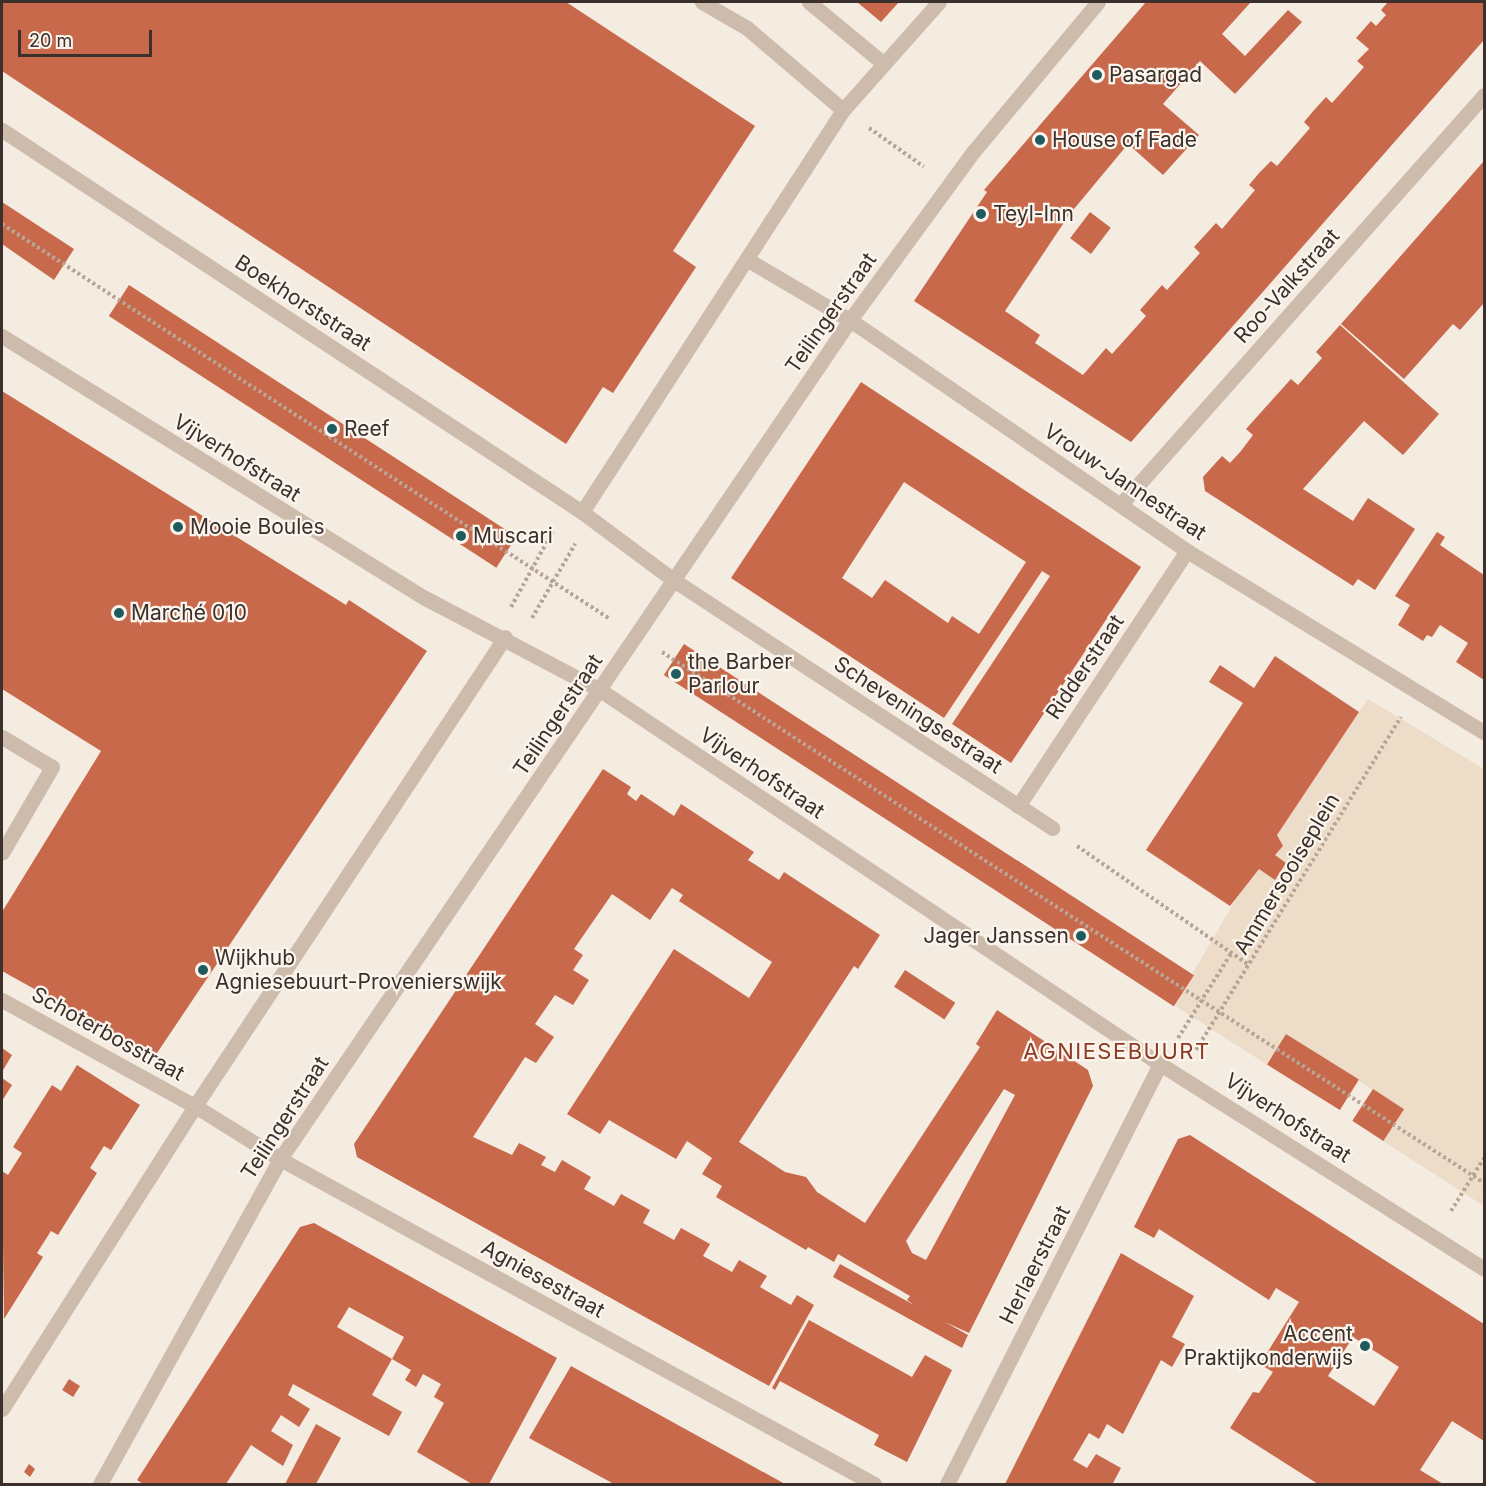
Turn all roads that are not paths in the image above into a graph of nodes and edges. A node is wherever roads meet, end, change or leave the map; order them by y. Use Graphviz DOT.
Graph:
graph roads {
  1 [pos="702,2"];
  2 [pos="809,2"];
  3 [pos="939,2"];
  4 [pos="1098,2"];
  5 [pos="884,64"];
  6 [pos="1485,95"];
  7 [pos="843,110"];
  8 [pos="2,130"];
  9 [pos="748,260"];
  10 [pos="850,320"];
  11 [pos="2,336"];
  12 [pos="1121,504"];
  13 [pos="582,512"];
  14 [pos="1187,551"];
  15 [pos="675,581"];
  16 [pos="505,637"];
  17 [pos="600,690"];
  18 [pos="1485,732"];
  19 [pos="2,738"];
  20 [pos="1018,806"];
  21 [pos="1052,828"];
  22 [pos="2,853"];
  23 [pos="2,1000"];
  24 [pos="1160,1064"];
  25 [pos="195,1106"];
  26 [pos="280,1159"];
  27 [pos="1485,1269"];
  28 [pos="2,1409"];
  29 [pos="100,1485"];
  30 [pos="874,1485"];
  31 [pos="947,1485"];
  1 -- 7 [label="street"];
  2 -- 5 [label="street"];
  3 -- 5 [label="street"];
  4 -- 10 [label="street, Teilingerstraat"];
  5 -- 7 [label="street"];
  6 -- 12 [label="street, Roo-Valkstraat"];
  7 -- 9 [label="street"];
  8 -- 13 [label="street, Boekhorststraat"];
  9 -- 10 [label="street, Vrouw-Jannestraat"];
  9 -- 13 [label="street"];
  10 -- 12 [label="street, Vrouw-Jannestraat"];
  10 -- 15 [label="street, Teilingerstraat"];
  11 -- 16 [label="street, Vijverhofstraat"];
  12 -- 14 [label="street, Vrouw-Jannestraat"];
  13 -- 15 [label="street, Scheveningsestraat"];
  14 -- 18 [label="street, Vrouw-Jannestraat"];
  14 -- 20 [label="street, Ridderstraat"];
  15 -- 17 [label="street, Teilingerstraat"];
  15 -- 20 [label="street, Scheveningsestraat"];
  16 -- 17 [label="street, Vijverhofstraat"];
  16 -- 25 [label="street"];
  17 -- 24 [label="street, Vijverhofstraat"];
  17 -- 26 [label="street, Teilingerstraat"];
  19 -- 22 [label="street"];
  20 -- 21 [label="street, Scheveningsestraat"];
  23 -- 25 [label="street, Schoterbosstraat"];
  24 -- 27 [label="street, Vijverhofstraat"];
  24 -- 31 [label="street, Herlaerstraat"];
  25 -- 26 [label="street, Agniesestraat"];
  25 -- 28 [label="street"];
  26 -- 29 [label="street, Teilingerstraat"];
  26 -- 30 [label="street, Agniesestraat"];
}
